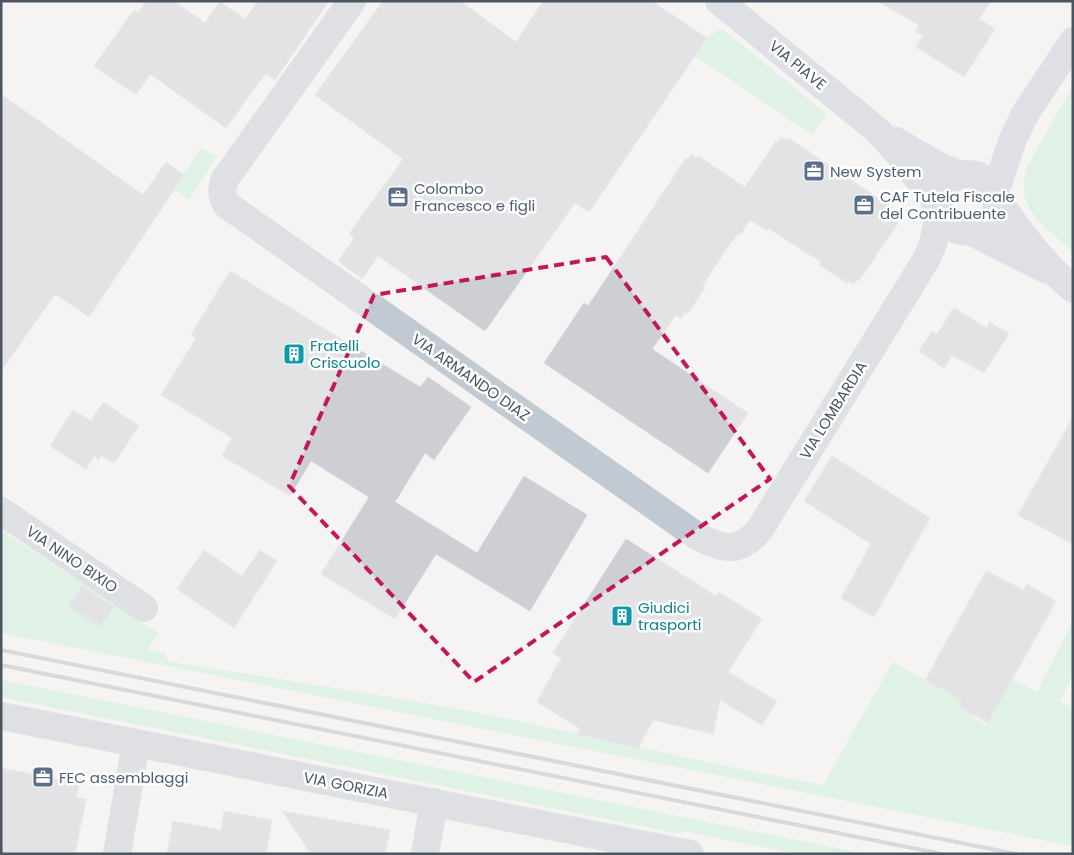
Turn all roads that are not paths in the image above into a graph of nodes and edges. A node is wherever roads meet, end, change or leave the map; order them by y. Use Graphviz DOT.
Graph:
graph roads {
  1 [pos="352,1"];
  2 [pos="718,1"];
  3 [pos="1073,41"];
  4 [pos="1025,114"];
  5 [pos="877,130"];
  6 [pos="962,175"];
  7 [pos="996,195"];
  8 [pos="940,209"];
  9 [pos="967,231"];
  10 [pos="926,260"];
  11 [pos="1065,282"];
  12 [pos="1,511"];
  13 [pos="730,548"];
  14 [pos="144,608"];
  15 [pos="1,716"];
  16 [pos="136,743"];
  17 [pos="434,802"];
  18 [pos="116,854"];
  19 [pos="426,854"];
  20 [pos="690,854"];
  1 -- 13 [label="street, VIA ARMANDO DIAZ"];
  2 -- 5 [label="street, VIA PIAVE"];
  3 -- 4 [label="street"];
  4 -- 6 [label="street"];
  4 -- 7 [label="street"];
  5 -- 6 [label="street, VIA PIAVE"];
  5 -- 8 [label="street, VIA PIAVE"];
  6 -- 7 [label="street"];
  6 -- 8 [label="street"];
  7 -- 9 [label="street"];
  7 -- 11 [label="street"];
  8 -- 9 [label="street"];
  8 -- 10 [label="street, VIA LOMBARDIA"];
  9 -- 10 [label="street, VIA LOMBARDIA"];
  9 -- 11 [label="street"];
  10 -- 13 [label="street, VIA LOMBARDIA"];
  12 -- 14 [label="street, VIA NINO BIXIO"];
  15 -- 16 [label="street, VIA GORIZIA"];
  16 -- 17 [label="street, VIA GORIZIA"];
  16 -- 18 [label="street"];
  17 -- 19 [label="street"];
  17 -- 20 [label="street, VIA GORIZIA"];
}
